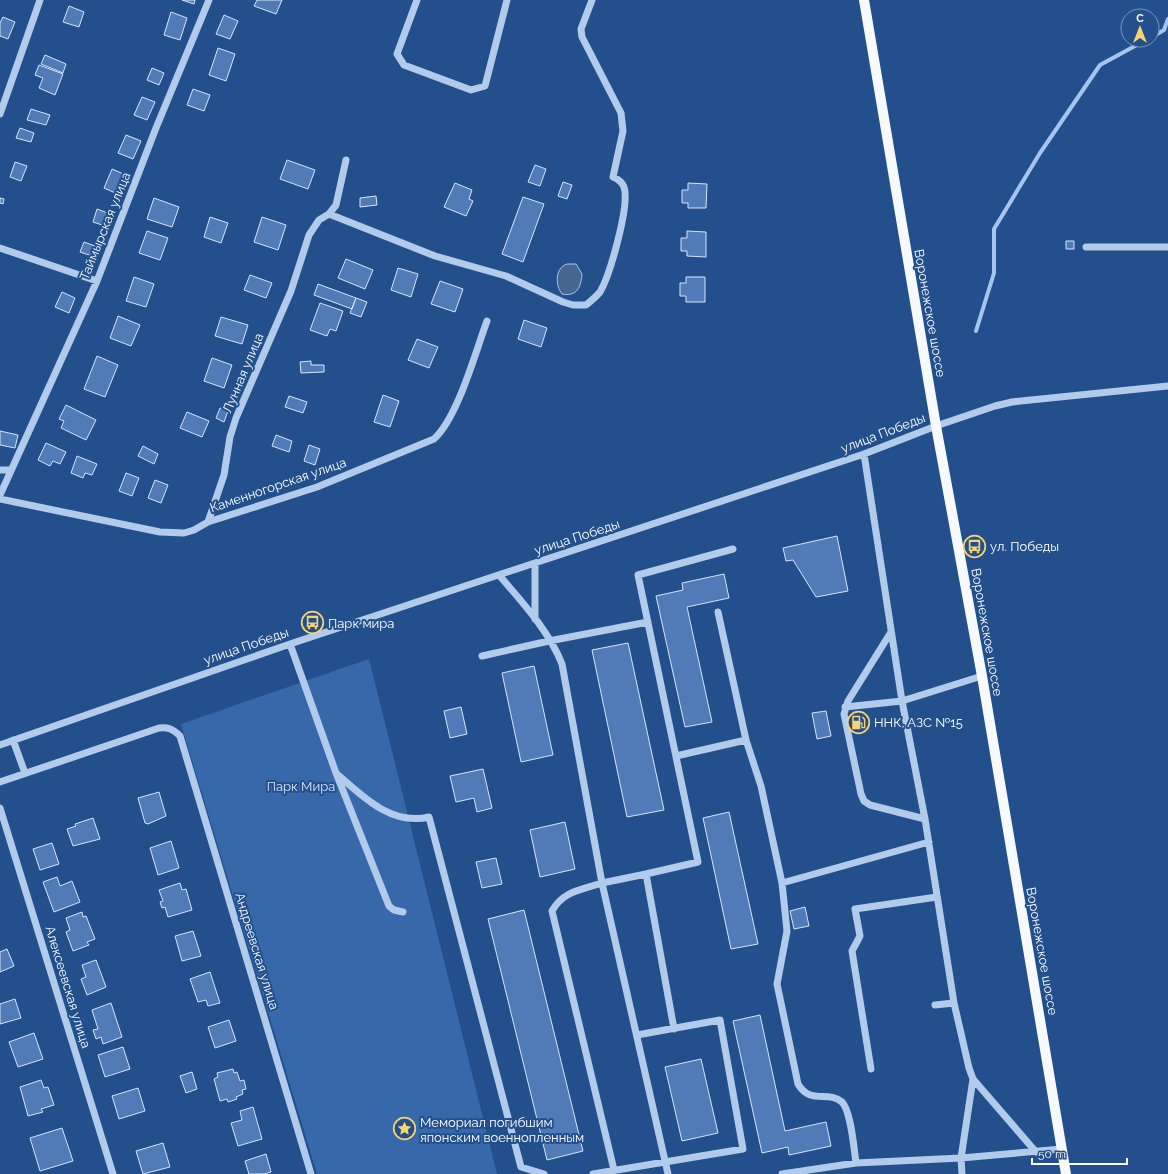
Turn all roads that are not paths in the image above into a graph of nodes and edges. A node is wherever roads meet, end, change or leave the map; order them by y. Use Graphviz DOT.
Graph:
graph roads {
  1 [pos="40,0"];
  2 [pos="209,0"];
  3 [pos="417,0"];
  4 [pos="507,0"];
  5 [pos="592,0"];
  6 [pos="864,0"];
  7 [pos="0,114"];
  8 [pos="346,160"];
  9 [pos="329,214"];
  10 [pos="1086,247"];
  11 [pos="1168,247"];
  12 [pos="0,248"];
  13 [pos="97,281"];
  14 [pos="487,321"];
  15 [pos="1168,386"];
  16 [pos="936,426"];
  17 [pos="864,454"];
  18 [pos="0,470"];
  19 [pos="11,470"];
  20 [pos="0,495"];
  21 [pos="0,499"];
  22 [pos="208,522"];
  23 [pos="733,549"];
  24 [pos="535,564"];
  25 [pos="499,575"];
  26 [pos="718,612"];
  27 [pos="535,619"];
  28 [pos="648,622"];
  29 [pos="891,632"];
  30 [pos="549,640"];
  31 [pos="290,644"];
  32 [pos="482,656"];
  33 [pos="982,676"];
  34 [pos="902,701"];
  35 [pos="845,707"];
  36 [pos="13,740"];
  37 [pos="746,740"];
  38 [pos="0,745"];
  39 [pos="676,756"];
  40 [pos="25,773"];
  41 [pos="336,773"];
  42 [pos="0,782"];
  43 [pos="0,808"];
  44 [pos="925,819"];
  45 [pos="929,842"];
  46 [pos="646,874"];
  47 [pos="602,883"];
  48 [pos="782,883"];
  49 [pos="937,897"];
  50 [pos="403,912"];
  51 [pos="954,1003"];
  52 [pos="935,1005"];
  53 [pos="674,1028"];
  54 [pos="637,1035"];
  55 [pos="871,1069"];
  56 [pos="973,1079"];
  57 [pos="1062,1149"];
  58 [pos="1036,1152"];
  59 [pos="961,1158"];
  60 [pos="665,1162"];
  61 [pos="856,1163"];
  62 [pos="829,1166"];
  63 [pos="614,1170"];
  64 [pos="522,1171"];
  65 [pos="113,1174"];
  66 [pos="311,1174"];
  67 [pos="544,1174"];
  68 [pos="593,1174"];
  69 [pos="668,1174"];
  70 [pos="782,1174"];
  71 [pos="830,1174"];
  72 [pos="962,1174"];
  73 [pos="1066,1174"];
  1 -- 7 [label="street"];
  2 -- 13 [label="street, Таймырская улица"];
  3 -- 4 [label="street"];
  5 -- 9 [label="street"];
  6 -- 16 [label="main road, Воронежское шоссе"];
  8 -- 9 [label="street"];
  9 -- 22 [label="street, Лунная улица"];
  10 -- 11 [label="street"];
  12 -- 13 [label="street"];
  13 -- 19 [label="street, Таймырская улица"];
  14 -- 22 [label="street, Каменногорская улица"];
  15 -- 16 [label="street, улица Победы"];
  16 -- 17 [label="street, улица Победы"];
  16 -- 33 [label="main road, Воронежское шоссе"];
  17 -- 24 [label="street, улица Победы"];
  17 -- 29 [label="street"];
  18 -- 19 [label="street"];
  19 -- 20 [label="street, Таймырская улица"];
  21 -- 22 [label="street, Каменногорская улица"];
  23 -- 28 [label="street"];
  24 -- 25 [label="street, улица Победы"];
  24 -- 27 [label="street"];
  25 -- 27 [label="street"];
  25 -- 31 [label="street, улица Победы"];
  26 -- 37 [label="street"];
  27 -- 30 [label="street"];
  28 -- 30 [label="street"];
  28 -- 39 [label="street"];
  29 -- 34 [label="street"];
  29 -- 35 [label="street"];
  30 -- 32 [label="street"];
  30 -- 47 [label="street"];
  31 -- 36 [label="street, улица Победы"];
  31 -- 41 [label="street"];
  33 -- 34 [label="street"];
  33 -- 57 [label="main road, Воронежское шоссе"];
  34 -- 35 [label="street"];
  34 -- 44 [label="street"];
  35 -- 44 [label="street"];
  36 -- 38 [label="street, улица Победы"];
  36 -- 40 [label="street"];
  37 -- 39 [label="street"];
  37 -- 48 [label="street"];
  39 -- 46 [label="street"];
  40 -- 42 [label="street"];
  40 -- 66 [label="street, Андреевская улица"];
  41 -- 50 [label="street"];
  41 -- 64 [label="street"];
  43 -- 65 [label="street, Алексеевская улица"];
  44 -- 45 [label="street"];
  45 -- 48 [label="street"];
  45 -- 49 [label="street"];
  46 -- 47 [label="street"];
  46 -- 53 [label="street"];
  47 -- 54 [label="street"];
  47 -- 63 [label="street"];
  48 -- 61 [label="street"];
  49 -- 51 [label="street"];
  49 -- 55 [label="street"];
  51 -- 52 [label="street"];
  51 -- 56 [label="street"];
  53 -- 54 [label="street"];
  53 -- 60 [label="street"];
  54 -- 60 [label="street"];
  56 -- 58 [label="street"];
  56 -- 59 [label="street"];
  57 -- 58 [label="street"];
  57 -- 73 [label="main road, Воронежское шоссе"];
  58 -- 59 [label="street"];
  59 -- 61 [label="street"];
  59 -- 72 [label="street"];
  60 -- 63 [label="street"];
  60 -- 69 [label="street"];
  61 -- 62 [label="street"];
  62 -- 70 [label="street"];
  62 -- 71 [label="street"];
  63 -- 68 [label="street"];
  64 -- 67 [label="street"];
}
